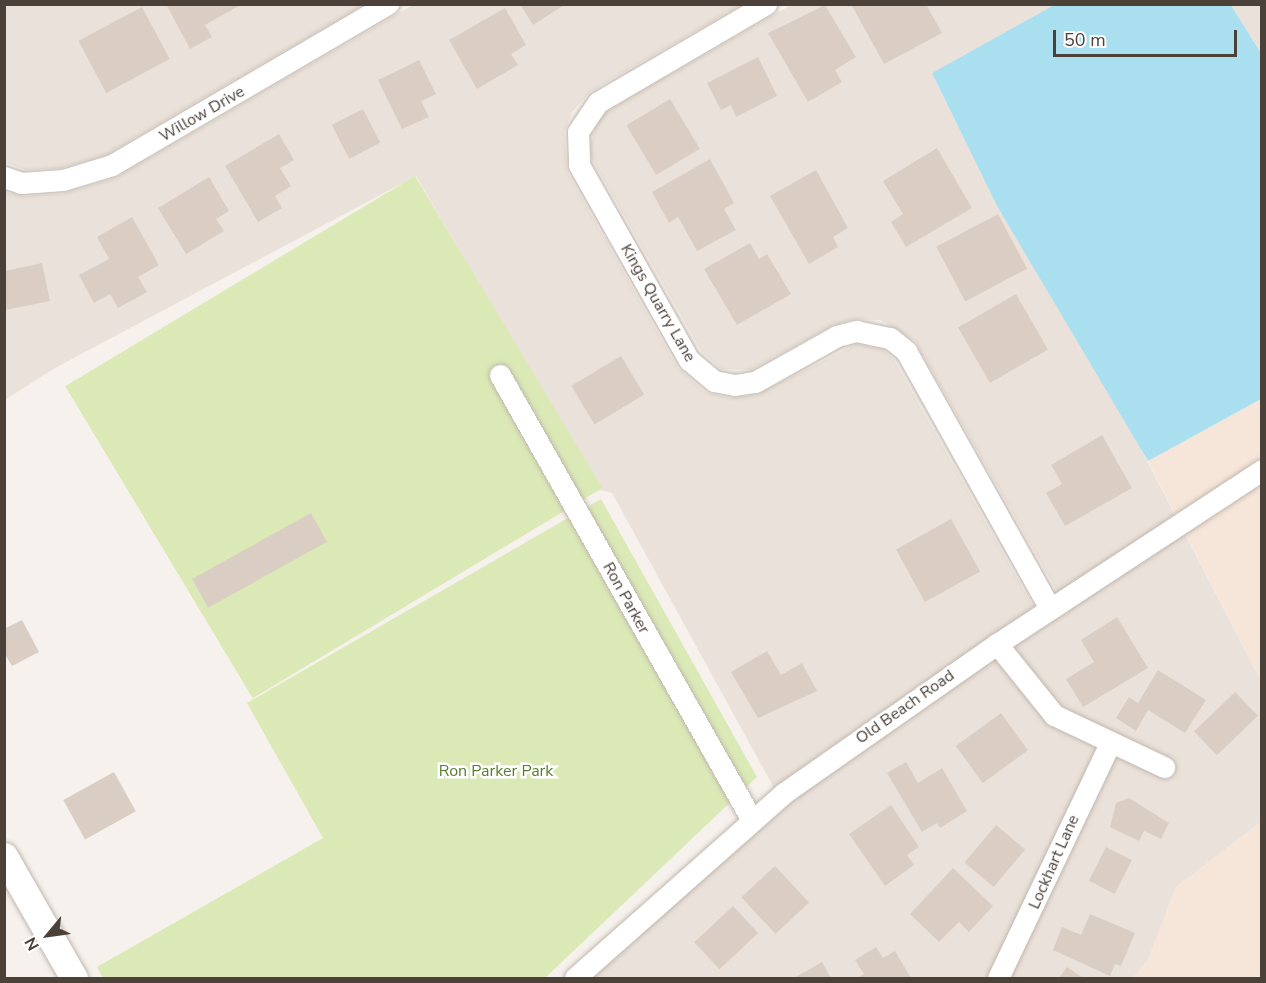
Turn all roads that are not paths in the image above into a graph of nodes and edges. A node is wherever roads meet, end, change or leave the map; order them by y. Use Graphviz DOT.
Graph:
graph roads {
  1 [pos="388,4"];
  2 [pos="766,4"];
  3 [pos="4,177"];
  4 [pos="500,375"];
  5 [pos="1262,470"];
  6 [pos="1050,609"];
  7 [pos="997,644"];
  8 [pos="1109,745"];
  9 [pos="1164,767"];
  10 [pos="752,820"];
  11 [pos="4,856"];
  12 [pos="74,978"];
  13 [pos="575,978"];
  14 [pos="998,978"];
  1 -- 3 [label="street, Willow Drive"];
  2 -- 6 [label="street, Kings Quarry Lane"];
  4 -- 10 [label="street, Ron Parker"];
  5 -- 6 [label="street, Old Beach Road"];
  6 -- 7 [label="street, Old Beach Road"];
  7 -- 8 [label="street"];
  7 -- 10 [label="street, Old Beach Road"];
  8 -- 9 [label="street"];
  8 -- 14 [label="street, Lockhart Lane"];
  10 -- 13 [label="street, Old Beach Road"];
  11 -- 12 [label="street"];
}
